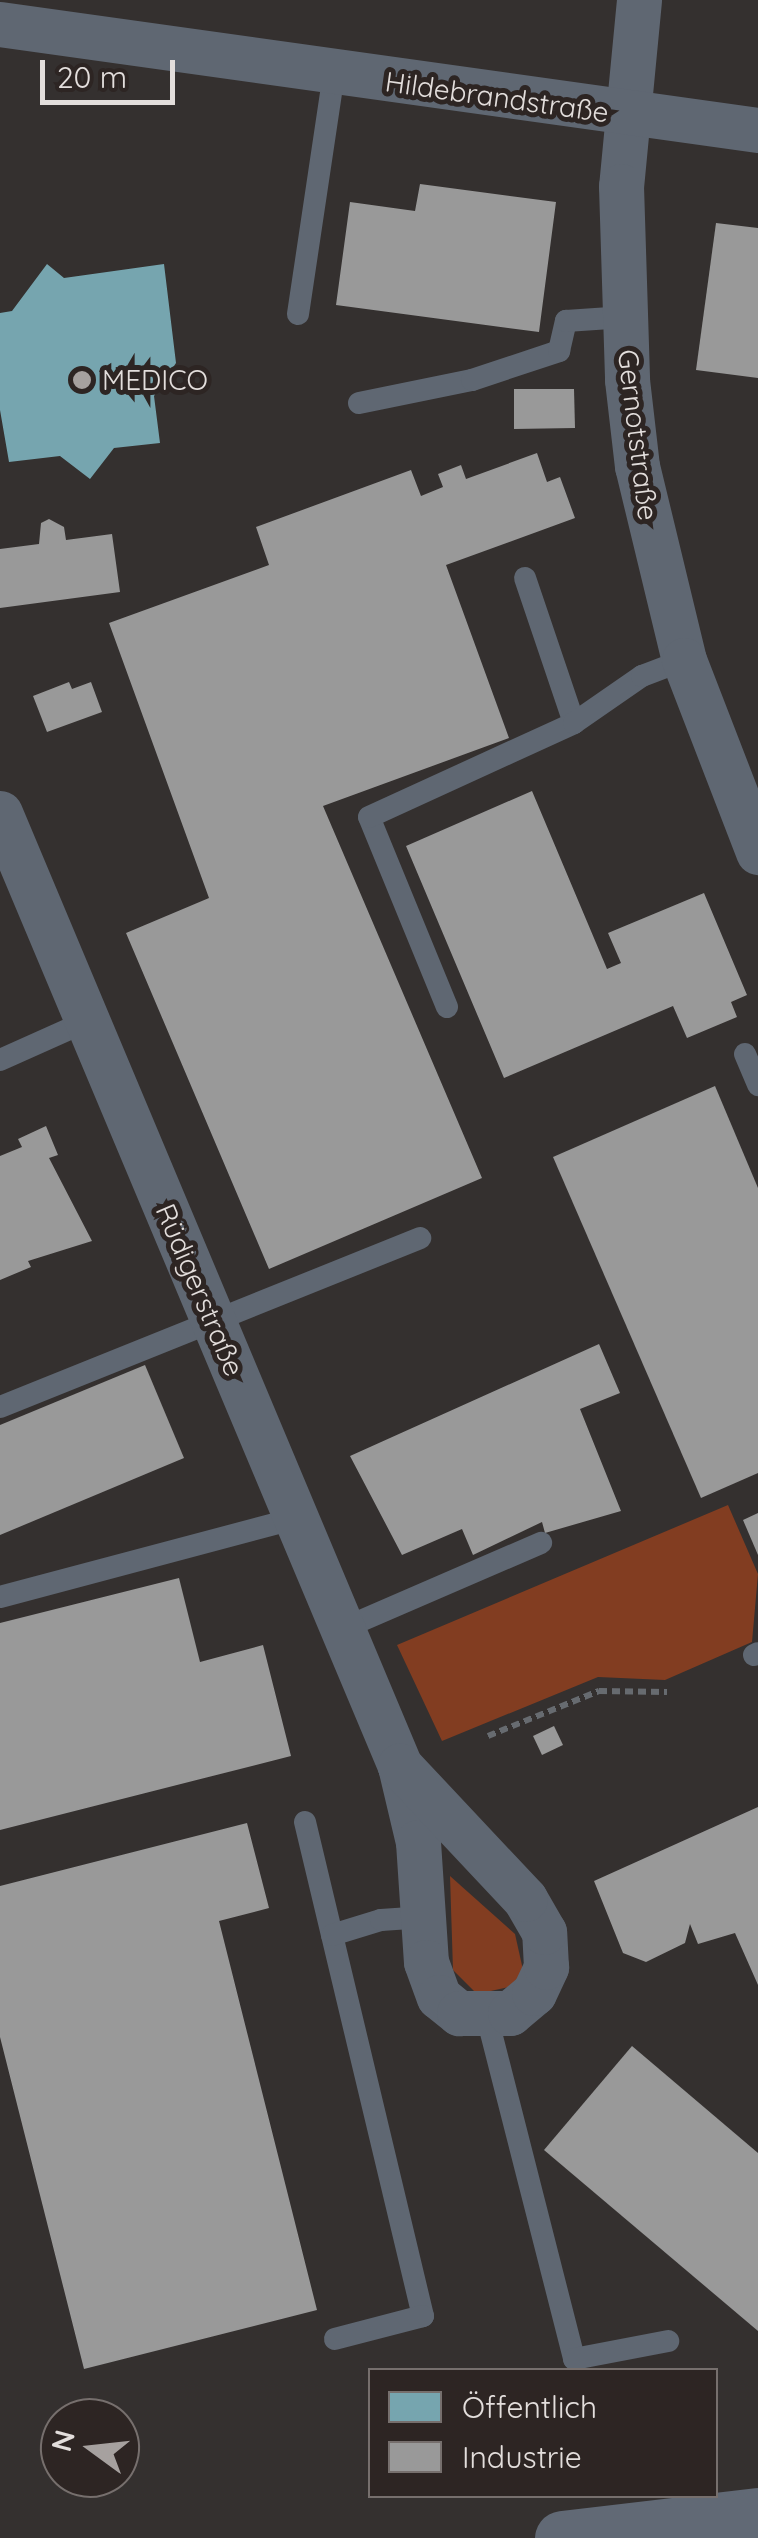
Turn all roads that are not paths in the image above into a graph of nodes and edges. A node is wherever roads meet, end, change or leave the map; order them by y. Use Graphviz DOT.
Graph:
graph roads {
  1 [pos="639,0"];
  2 [pos="21,18"];
  3 [pos="334,73"];
  4 [pos="628,116"];
  5 [pos="758,130"];
  6 [pos="298,314"];
  7 [pos="625,317"];
  8 [pos="359,404"];
  9 [pos="525,578"];
  10 [pos="684,660"];
  11 [pos="574,723"];
  12 [pos="0,813"];
  13 [pos="758,852"];
  14 [pos="448,1007"];
  15 [pos="88,1020"];
  16 [pos="745,1054"];
  17 [pos="0,1060"];
  18 [pos="758,1085"];
  19 [pos="420,1238"];
  20 [pos="213,1322"];
  21 [pos="0,1406"];
  22 [pos="296,1518"];
  23 [pos="540,1543"];
  24 [pos="0,1596"];
  25 [pos="342,1628"];
  26 [pos="400,1766"];
  27 [pos="305,1822"];
  28 [pos="425,1917"];
  29 [pos="332,1935"];
  30 [pos="487,2017"];
  31 [pos="335,2339"];
  32 [pos="668,2341"];
  33 [pos="758,2515"];
  34 [pos="562,2538"];
  1 -- 4 [label="street, Gernotstraße"];
  2 -- 3 [label="street, Hildebrandstraße"];
  3 -- 4 [label="street, Hildebrandstraße"];
  3 -- 6 [label="lane"];
  4 -- 5 [label="street, Hildebrandstraße"];
  4 -- 7 [label="street, Gernotstraße"];
  7 -- 8 [label="lane"];
  7 -- 10 [label="street, Gernotstraße"];
  9 -- 11 [label="lane"];
  10 -- 11 [label="lane"];
  10 -- 13 [label="street, Gernotstraße"];
  11 -- 14 [label="lane"];
  12 -- 15 [label="street, Rüdigerstraße"];
  15 -- 17 [label="lane"];
  15 -- 20 [label="street, Rüdigerstraße"];
  16 -- 18 [label="lane"];
  19 -- 20 [label="lane"];
  20 -- 21 [label="lane"];
  20 -- 22 [label="street, Rüdigerstraße"];
  22 -- 24 [label="lane"];
  22 -- 25 [label="street, Rüdigerstraße"];
  23 -- 25 [label="lane"];
  25 -- 26 [label="street, Rüdigerstraße"];
  26 -- 28 [label="street, Rüdigerstraße"];
  26 -- 30 [label="street, Rüdigerstraße"];
  27 -- 29 [label="lane"];
  28 -- 29 [label="lane"];
  28 -- 30 [label="street, Rüdigerstraße"];
  29 -- 31 [label="lane"];
  30 -- 32 [label="lane"];
  33 -- 34 [label="main road"];
}
